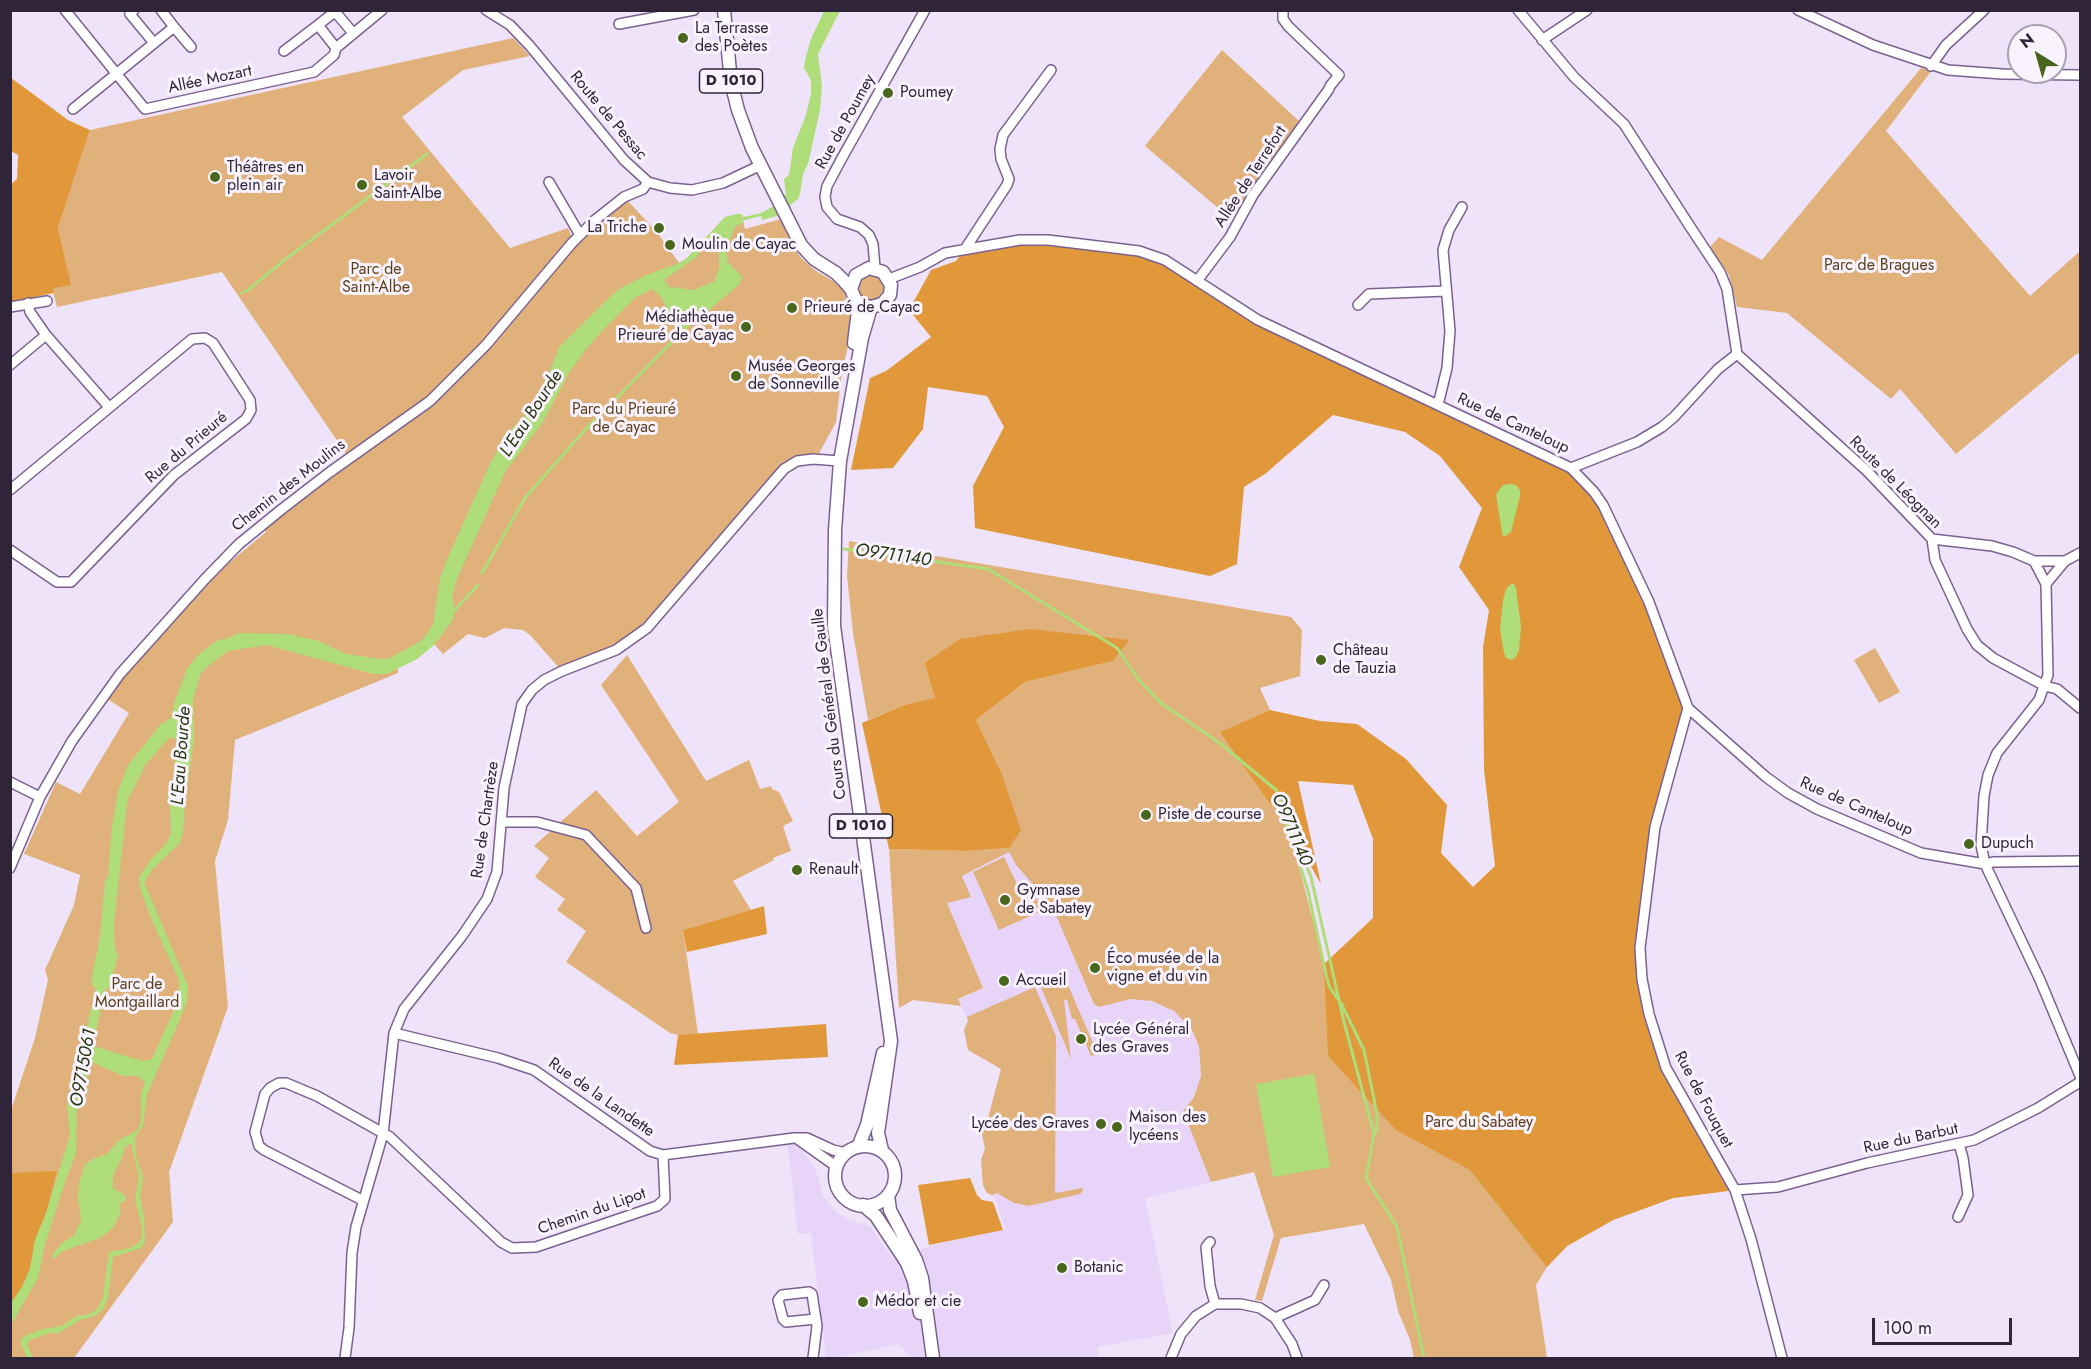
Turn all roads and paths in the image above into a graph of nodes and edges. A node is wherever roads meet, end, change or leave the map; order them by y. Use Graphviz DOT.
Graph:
graph roads {
  1 [pos="65,10"];
  2 [pos="134,10"];
  3 [pos="161,10"];
  4 [pos="382,10"];
  5 [pos="694,10"];
  6 [pos="724,10"];
  7 [pos="925,10"];
  8 [pos="1283,10"];
  9 [pos="1518,10"];
  10 [pos="1587,10"];
  11 [pos="1798,10"];
  12 [pos="1984,10"];
  13 [pos="493,12"];
  14 [pos="619,24"];
  15 [pos="318,25"];
  16 [pos="174,27"];
  17 [pos="353,33"];
  18 [pos="1542,39"];
  19 [pos="154,43"];
  20 [pos="191,47"];
  21 [pos="336,48"];
  22 [pos="284,51"];
  23 [pos="1931,66"];
  24 [pos="1051,70"];
  25 [pos="116,74"];
  26 [pos="2080,75"];
  27 [pos="73,109"];
  28 [pos="761,165"];
  29 [pos="549,182"];
  30 [pos="648,182"];
  31 [pos="1461,207"];
  32 [pos="580,235"];
  33 [pos="965,249"];
  34 [pos="874,268"];
  35 [pos="836,273"];
  36 [pos="856,275"];
  37 [pos="890,279"];
  38 [pos="1197,281"];
  39 [pos="852,289"];
  40 [pos="1446,291"];
  41 [pos="47,301"];
  42 [pos="28,303"];
  43 [pos="859,303"];
  44 [pos="1358,304"];
  45 [pos="10,307"];
  46 [pos="871,307"];
  47 [pos="46,335"];
  48 [pos="1737,354"];
  49 [pos="10,365"];
  50 [pos="1438,405"];
  51 [pos="109,407"];
  52 [pos="837,461"];
  53 [pos="1571,468"];
  54 [pos="10,490"];
  55 [pos="1932,539"];
  56 [pos="10,550"];
  57 [pos="2080,553"];
  58 [pos="2034,561"];
  59 [pos="2065,561"];
  60 [pos="2046,584"];
  61 [pos="2045,686"];
  62 [pos="1688,708"];
  63 [pos="2080,708"];
  64 [pos="10,782"];
  65 [pos="40,797"];
  66 [pos="501,822"];
  67 [pos="2080,861"];
  68 [pos="1985,864"];
  69 [pos="10,868"];
  70 [pos="646,928"];
  71 [pos="888,1026"];
  72 [pos="394,1033"];
  73 [pos="2080,1076"];
  74 [pos="2080,1082"];
  75 [pos="383,1134"];
  76 [pos="794,1138"];
  77 [pos="1959,1144"];
  78 [pos="858,1147"];
  79 [pos="882,1150"];
  80 [pos="846,1153"];
  81 [pos="663,1155"];
  82 [pos="837,1167"];
  83 [pos="1735,1191"];
  84 [pos="888,1195"];
  85 [pos="362,1200"];
  86 [pos="863,1205"];
  87 [pos="1958,1217"];
  88 [pos="1210,1242"];
  89 [pos="1324,1285"];
  90 [pos="1215,1305"];
  91 [pos="1275,1318"];
  92 [pos="815,1319"];
  93 [pos="345,1359"];
  94 [pos="813,1359"];
  95 [pos="927,1359"];
  96 [pos="933,1359"];
  97 [pos="1171,1359"];
  98 [pos="1297,1359"];
  99 [pos="1782,1359"];
  1 -- 25 [label="street, Allée Mozart"];
  2 -- 19 [label="street"];
  3 -- 16 [label="street"];
  4 -- 17 [label="street, Allée Mozart"];
  5 -- 14 [label="street"];
  6 -- 28 [label="main road, D 1010"];
  7 -- 34 [label="street, Rue de Poumey"];
  8 -- 38 [label="street, Allée de Terrefort"];
  9 -- 18 [label="street"];
  10 -- 18 [label="street"];
  11 -- 23 [label="street"];
  12 -- 23 [label="street"];
  13 -- 30 [label="street, Route de Pessac"];
  15 -- 17 [label="street"];
  15 -- 21 [label="street"];
  15 -- 22 [label="street"];
  16 -- 19 [label="street"];
  16 -- 20 [label="street"];
  17 -- 21 [label="street, Allée Mozart"];
  18 -- 48 [label="street"];
  19 -- 25 [label="street"];
  21 -- 25 [label="street, Allée Mozart"];
  23 -- 26 [label="street"];
  24 -- 33 [label="street"];
  25 -- 27 [label="street"];
  28 -- 30 [label="street, Route de Pessac"];
  28 -- 35 [label="main road, D 1010"];
  29 -- 32 [label="street"];
  30 -- 32 [label="street, Chemin des Moulins"];
  31 -- 40 [label="street"];
  32 -- 65 [label="street, Chemin des Moulins"];
  33 -- 37 [label="street, Rue de Canteloup"];
  33 -- 38 [label="street, Rue de Canteloup"];
  34 -- 36 [label="main road"];
  34 -- 37 [label="main road"];
  35 -- 36 [label="main road, D 1010"];
  35 -- 39 [label="main road, D 1010"];
  36 -- 39 [label="main road"];
  37 -- 46 [label="main road"];
  38 -- 50 [label="street, Rue de Canteloup"];
  39 -- 43 [label="main road"];
  40 -- 44 [label="street"];
  40 -- 50 [label="street"];
  41 -- 42 [label="street"];
  42 -- 45 [label="street"];
  42 -- 47 [label="street"];
  43 -- 46 [label="main road"];
  43 -- 52 [label="main road, D 1010"];
  46 -- 52 [label="main road, D 1010"];
  47 -- 49 [label="street"];
  47 -- 51 [label="street"];
  48 -- 53 [label="street"];
  48 -- 55 [label="street, Route de Léognan"];
  50 -- 53 [label="street, Rue de Canteloup"];
  51 -- 54 [label="street, Rue du Prieuré"];
  51 -- 56 [label="street, Rue du Prieuré"];
  52 -- 66 [label="street, Rue de Chartrèze"];
  52 -- 71 [label="main road, Cours du Général de Gaulle / D 1010"];
  53 -- 62 [label="street, Rue de Canteloup"];
  55 -- 58 [label="street"];
  55 -- 61 [label="street, Route de Léognan"];
  57 -- 59 [label="street"];
  58 -- 59 [label="street"];
  58 -- 60 [label="street"];
  59 -- 60 [label="street"];
  60 -- 61 [label="street"];
  61 -- 63 [label="street, Route de Léognan"];
  61 -- 68 [label="street"];
  62 -- 68 [label="street, Rue de Canteloup"];
  62 -- 83 [label="street, Rue de Fouquet"];
  64 -- 65 [label="street"];
  65 -- 69 [label="street, Chemin des Moulins"];
  66 -- 70 [label="street"];
  66 -- 72 [label="street, Rue de Chartrèze"];
  67 -- 68 [label="street, Rue de Canteloup"];
  68 -- 73 [label="street"];
  71 -- 78 [label="main road, Cours du Général de Gaulle / D 1010"];
  71 -- 79 [label="main road, Cours du Général de Gaulle / D 1010"];
  72 -- 75 [label="street, Rue de Chartrèze"];
  72 -- 81 [label="street, Rue de la Landette"];
  74 -- 77 [label="street, Rue du Barbut"];
  75 -- 81 [label="street, Chemin du Lipot"];
  75 -- 85 [label="street, Rue de Chartrèze"];
  75 -- 85 [label="street"];
  76 -- 80 [label="street, Rue de la Landette"];
  76 -- 81 [label="street, Rue de la Landette"];
  76 -- 82 [label="street"];
  77 -- 83 [label="street, Rue du Barbut"];
  77 -- 87 [label="street"];
  78 -- 79 [label="main road"];
  78 -- 80 [label="main road"];
  79 -- 84 [label="main road"];
  80 -- 82 [label="main road"];
  82 -- 86 [label="main road"];
  83 -- 99 [label="street, Rue de Fouquet"];
  84 -- 86 [label="main road"];
  84 -- 96 [label="main road"];
  85 -- 93 [label="street, Rue de Chartrèze"];
  86 -- 95 [label="main road"];
  88 -- 90 [label="street"];
  89 -- 91 [label="street"];
  90 -- 91 [label="street"];
  90 -- 97 [label="street"];
  91 -- 98 [label="street"];
  92 -- 92 [label="street"];
  92 -- 94 [label="street"];
}
